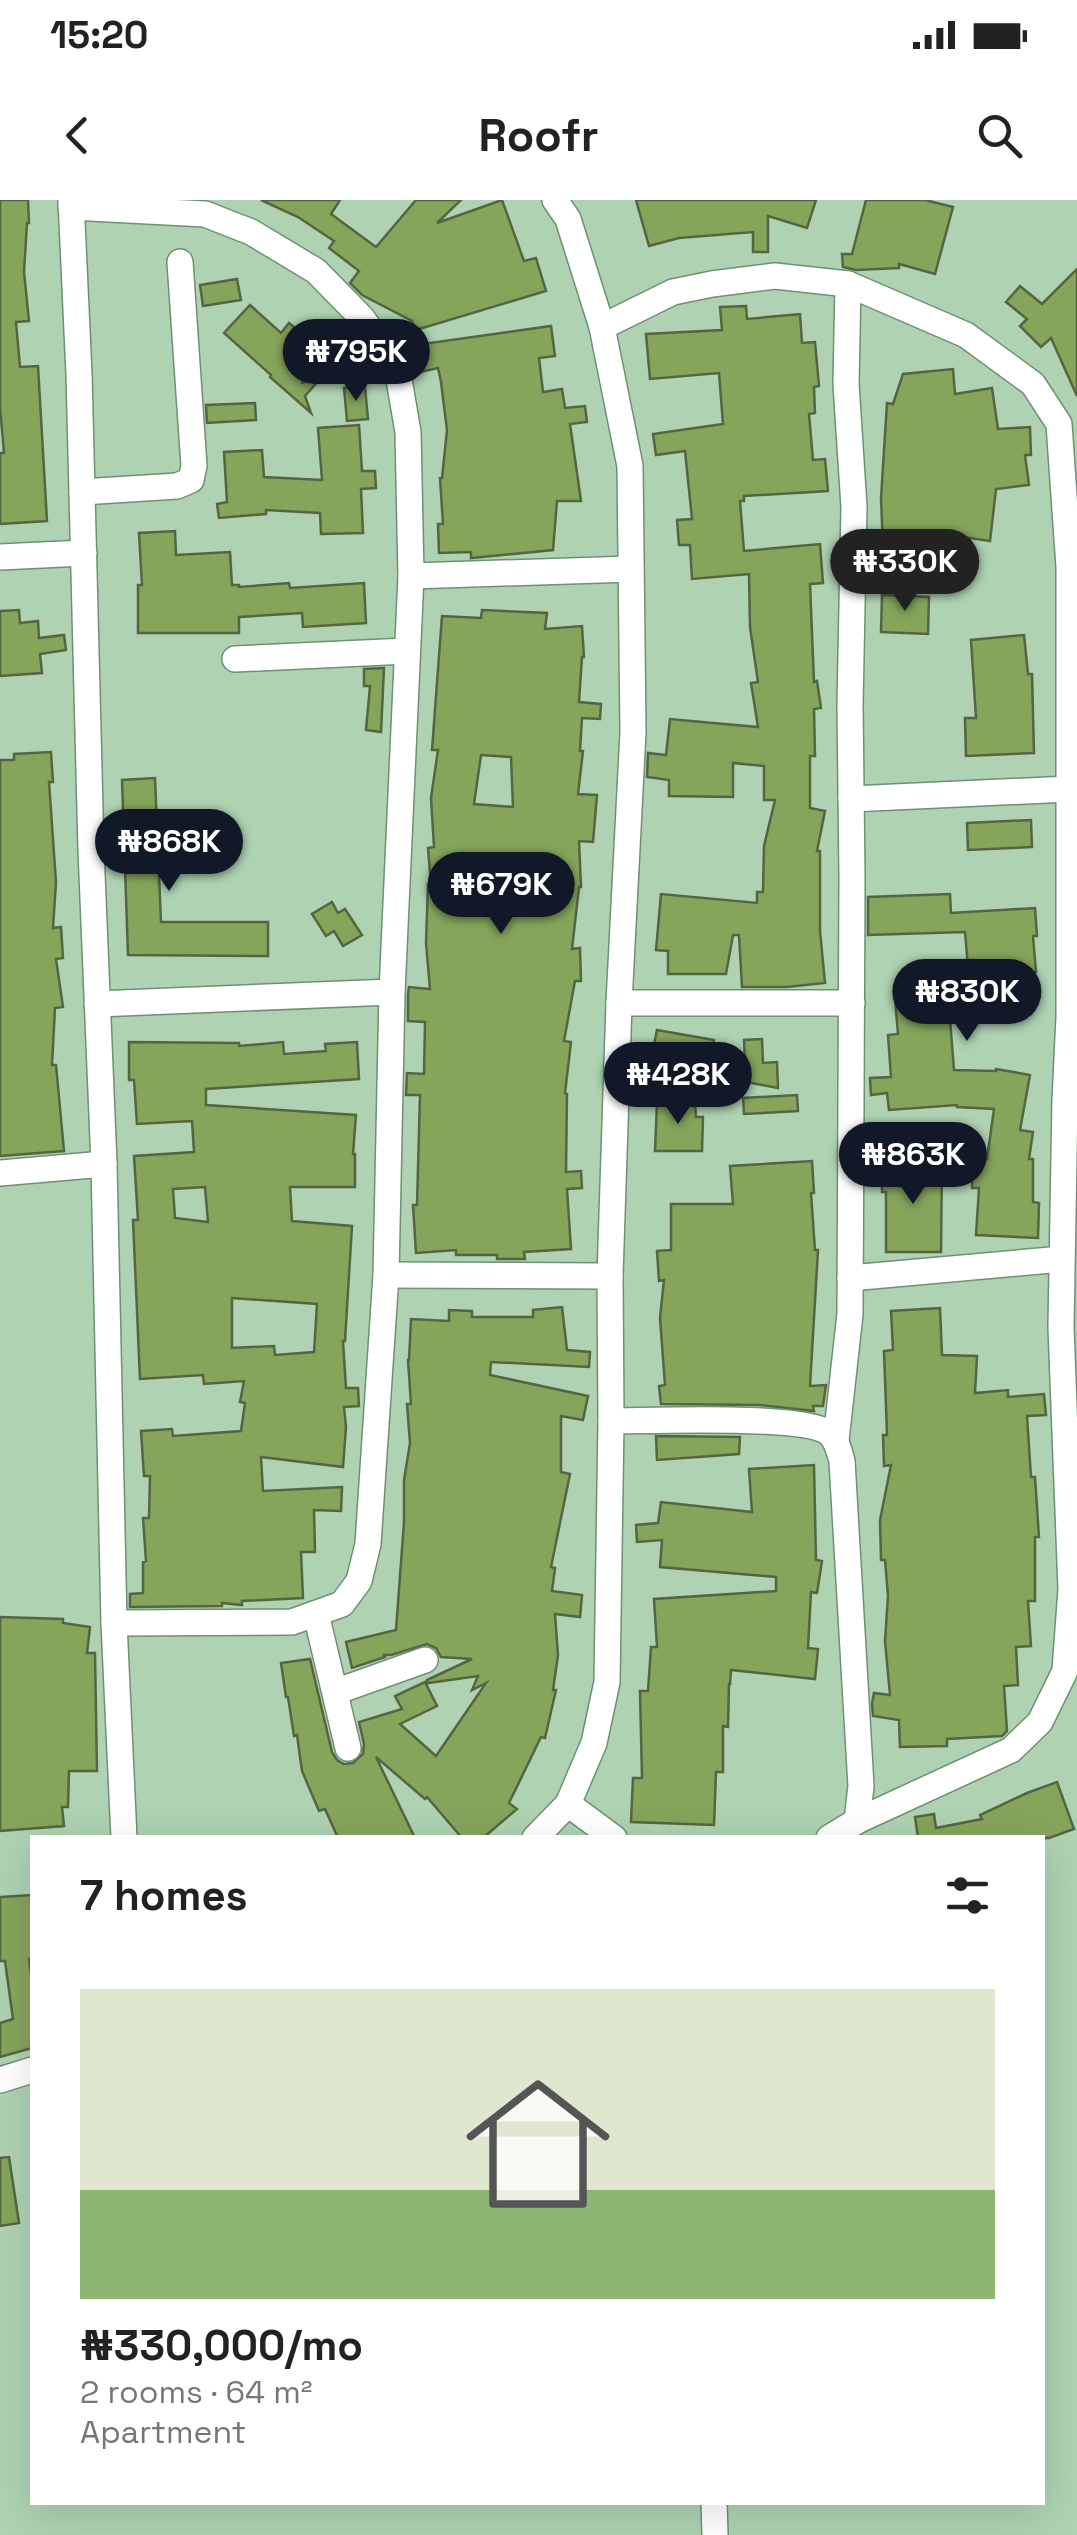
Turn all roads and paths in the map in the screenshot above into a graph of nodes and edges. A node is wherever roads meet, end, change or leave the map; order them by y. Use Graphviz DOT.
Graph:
graph roads {
  1 [pos="556,200"];
  2 [pos="71,204"];
  3 [pos="180,262"];
  4 [pos="848,284"];
  5 [pos="602,327"];
  6 [pos="82,492"];
  7 [pos="84,553"];
  8 [pos="0,558"];
  9 [pos="631,569"];
  10 [pos="410,576"];
  11 [pos="407,651"];
  12 [pos="235,658"];
  13 [pos="1069,789"];
  14 [pos="850,798"];
  15 [pos="392,992"];
  16 [pos="619,1003"];
  17 [pos="97,1004"];
  18 [pos="852,1004"];
  19 [pos="104,1164"];
  20 [pos="0,1173"];
  21 [pos="1062,1258"];
  22 [pos="386,1275"];
  23 [pos="610,1276"];
  24 [pos="850,1278"];
  25 [pos="611,1421"];
  26 [pos="836,1440"];
  27 [pos="316,1614"];
  28 [pos="114,1623"];
  29 [pos="425,1660"];
  30 [pos="335,1692"];
  31 [pos="348,1748"];
  32 [pos="568,1804"];
  33 [pos="858,1821"];
  34 [pos="124,1835"];
  35 [pos="538,1835"];
  36 [pos="610,1835"];
  37 [pos="834,1835"];
  38 [pos="30,2071"];
  39 [pos="0,2080"];
  40 [pos="714,2505"];
  41 [pos="715,2535"];
  1 -- 5 [label="street"];
  2 -- 6 [label="street"];
  2 -- 10 [label="street"];
  3 -- 6 [label="street"];
  4 -- 5 [label="street"];
  4 -- 13 [label="street"];
  4 -- 14 [label="street"];
  5 -- 9 [label="street"];
  6 -- 7 [label="street"];
  7 -- 8 [label="street"];
  7 -- 17 [label="street"];
  9 -- 10 [label="street"];
  9 -- 16 [label="street"];
  10 -- 11 [label="street"];
  11 -- 12 [label="street"];
  11 -- 15 [label="street"];
  13 -- 14 [label="street"];
  13 -- 21 [label="street"];
  14 -- 18 [label="street"];
  15 -- 17 [label="street"];
  15 -- 22 [label="street"];
  16 -- 18 [label="street"];
  16 -- 23 [label="street"];
  17 -- 19 [label="street"];
  18 -- 24 [label="street"];
  19 -- 20 [label="street"];
  19 -- 28 [label="street"];
  21 -- 24 [label="street"];
  21 -- 33 [label="street"];
  22 -- 23 [label="street"];
  22 -- 27 [label="street"];
  23 -- 25 [label="street"];
  24 -- 26 [label="street"];
  25 -- 26 [label="street"];
  25 -- 32 [label="street"];
  26 -- 33 [label="street"];
  27 -- 28 [label="street"];
  27 -- 30 [label="street"];
  28 -- 34 [label="street"];
  29 -- 30 [label="street"];
  30 -- 31 [label="street"];
  32 -- 35 [label="street"];
  32 -- 36 [label="street"];
  33 -- 37 [label="street"];
  38 -- 39 [label="street"];
  40 -- 41 [label="street"];
}
